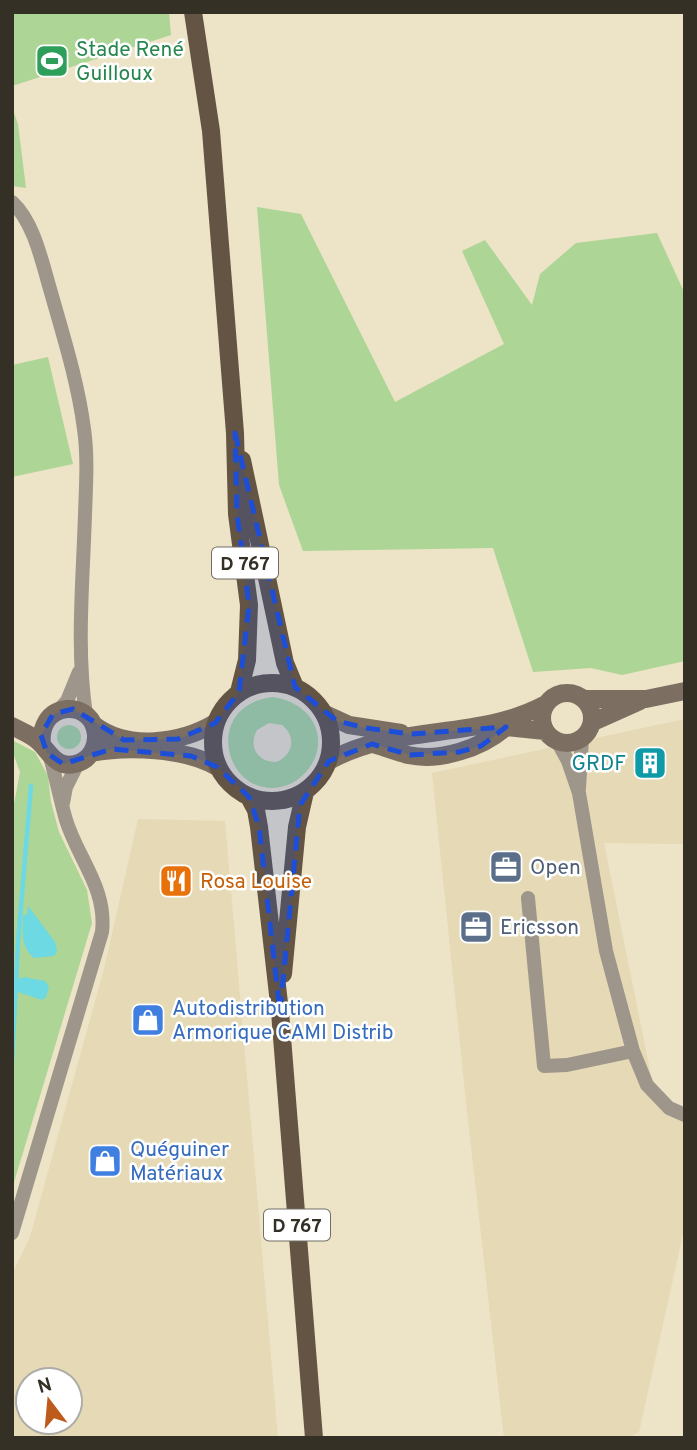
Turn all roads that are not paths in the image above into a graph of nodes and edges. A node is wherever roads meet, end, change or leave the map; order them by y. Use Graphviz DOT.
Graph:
graph roads {
  1 [pos="193,12"];
  2 [pos="12,202"];
  3 [pos="235,433"];
  4 [pos="80,668"];
  5 [pos="295,687"];
  6 [pos="685,691"];
  7 [pos="239,692"];
  8 [pos="583,699"];
  9 [pos="646,699"];
  10 [pos="546,704"];
  11 [pos="325,714"];
  12 [pos="53,715"];
  13 [pos="12,719"];
  14 [pos="90,720"];
  15 [pos="593,722"];
  16 [pos="215,723"];
  17 [pos="12,726"];
  18 [pos="498,726"];
  19 [pos="411,734"];
  20 [pos="551,736"];
  21 [pos="582,739"];
  22 [pos="372,744"];
  23 [pos="46,751"];
  24 [pos="84,758"];
  25 [pos="329,761"];
  26 [pos="217,767"];
  27 [pos="305,792"];
  28 [pos="579,793"];
  29 [pos="249,797"];
  30 [pos="63,805"];
  31 [pos="528,898"];
  32 [pos="280,1012"];
  33 [pos="633,1051"];
  34 [pos="685,1115"];
  35 [pos="12,1233"];
  36 [pos="314,1438"];
  1 -- 3 [label="main road, D 767"];
  2 -- 4 [label="street"];
  3 -- 5 [label="main road, D 767"];
  3 -- 7 [label="main road, D 767"];
  4 -- 12 [label="street"];
  4 -- 14 [label="street"];
  5 -- 7 [label="main road"];
  5 -- 11 [label="main road"];
  6 -- 9 [label="main road"];
  7 -- 16 [label="main road"];
  8 -- 9 [label="main road"];
  8 -- 10 [label="main road"];
  8 -- 15 [label="main road"];
  9 -- 15 [label="main road"];
  10 -- 18 [label="main road"];
  10 -- 20 [label="main road"];
  11 -- 19 [label="main road"];
  11 -- 25 [label="main road"];
  12 -- 13 [label="main road"];
  12 -- 14 [label="main road"];
  12 -- 23 [label="main road"];
  14 -- 16 [label="main road"];
  14 -- 24 [label="main road"];
  15 -- 21 [label="main road"];
  16 -- 26 [label="main road"];
  17 -- 23 [label="main road"];
  18 -- 19 [label="main road"];
  18 -- 20 [label="main road"];
  18 -- 22 [label="main road"];
  19 -- 22 [label="main road"];
  20 -- 21 [label="main road"];
  20 -- 28 [label="street"];
  21 -- 28 [label="street"];
  22 -- 25 [label="main road"];
  23 -- 24 [label="main road"];
  23 -- 30 [label="street"];
  24 -- 26 [label="main road"];
  24 -- 30 [label="street"];
  25 -- 27 [label="main road"];
  26 -- 29 [label="main road"];
  27 -- 29 [label="main road"];
  27 -- 32 [label="main road, D 767"];
  28 -- 33 [label="street"];
  29 -- 32 [label="main road, D 767"];
  30 -- 35 [label="street"];
  31 -- 33 [label="street"];
  32 -- 36 [label="main road, D 767"];
  33 -- 34 [label="street"];
}
